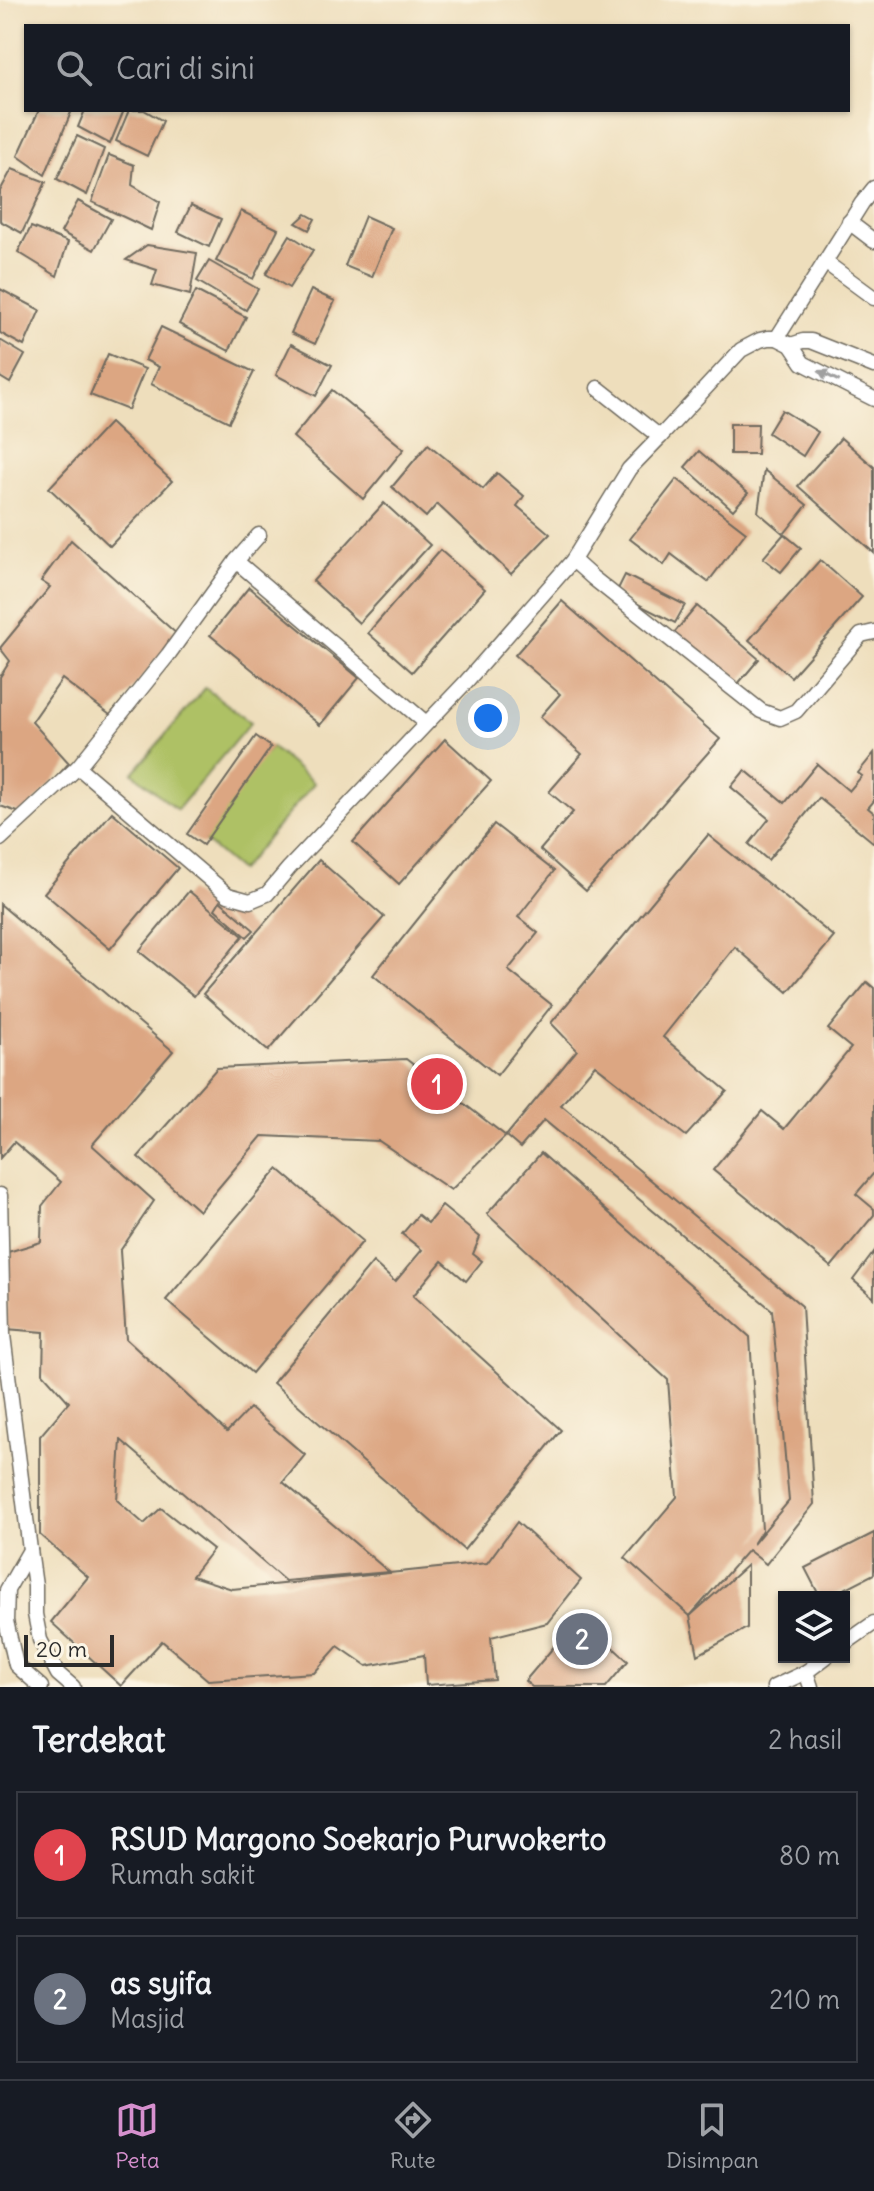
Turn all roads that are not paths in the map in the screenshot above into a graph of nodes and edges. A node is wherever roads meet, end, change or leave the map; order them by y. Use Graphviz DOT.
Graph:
graph roads {
  1 [pos="874,188"];
  2 [pos="849,222"];
  3 [pos="874,241"];
  4 [pos="825,262"];
  5 [pos="874,298"];
  6 [pos="784,342"];
  7 [pos="874,366"];
  8 [pos="598,388"];
  9 [pos="874,399"];
  10 [pos="660,437"];
  11 [pos="259,535"];
  12 [pos="573,560"];
  13 [pos="236,561"];
  14 [pos="874,632"];
  15 [pos="426,723"];
  16 [pos="78,767"];
  17 [pos="0,839"];
  18 [pos="0,1195"];
  19 [pos="30,1550"];
  20 [pos="36,1589"];
  21 [pos="3,1590"];
  22 [pos="874,1623"];
  23 [pos="850,1640"];
  24 [pos="818,1663"];
  25 [pos="806,1672"];
  26 [pos="41,1687"];
  27 [pos="73,1687"];
  28 [pos="774,1687"];
  29 [pos="811,1687"];
  1 -- 2 [label="lane"];
  2 -- 3 [label="lane"];
  2 -- 4 [label="lane"];
  4 -- 5 [label="lane"];
  4 -- 6 [label="lane"];
  6 -- 7 [label="lane"];
  9 -- 6 [label="lane, one-way"];
  6 -- 10 [label="lane"];
  8 -- 10 [label="lane"];
  10 -- 12 [label="lane"];
  11 -- 13 [label="lane"];
  12 -- 14 [label="lane"];
  12 -- 15 [label="lane"];
  13 -- 15 [label="lane"];
  13 -- 16 [label="lane"];
  15 -- 16 [label="lane"];
  16 -- 17 [label="lane"];
  18 -- 19 [label="lane"];
  19 -- 20 [label="lane"];
  19 -- 21 [label="lane"];
  20 -- 21 [label="lane"];
  20 -- 27 [label="lane"];
  21 -- 26 [label="lane"];
  22 -- 23 [label="lane"];
  24 -- 25 [label="lane"];
  25 -- 28 [label="lane"];
  25 -- 29 [label="lane"];
}
